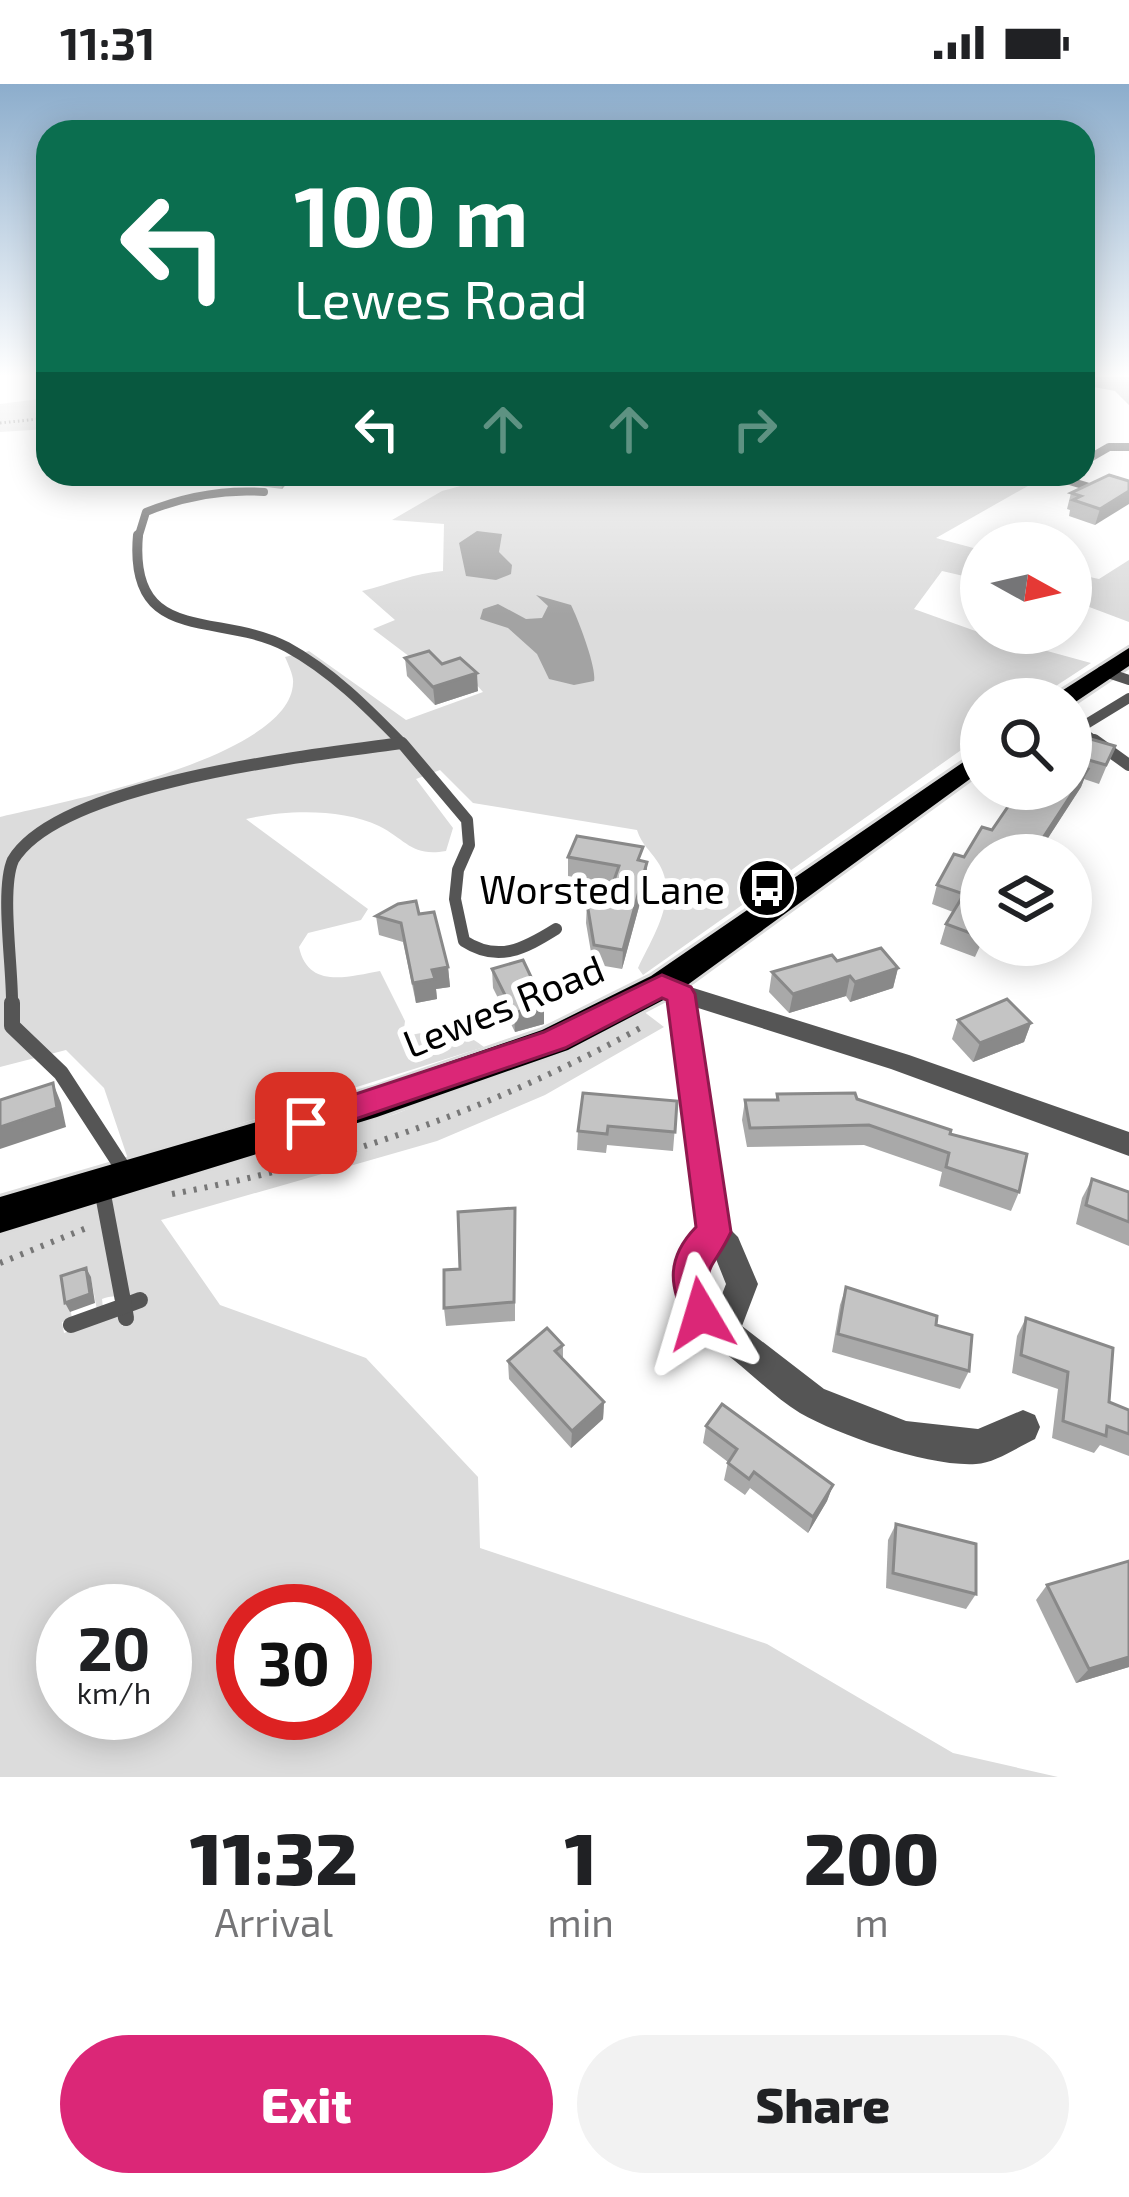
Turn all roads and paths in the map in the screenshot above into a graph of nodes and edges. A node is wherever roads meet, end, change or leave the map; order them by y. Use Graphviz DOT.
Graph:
graph roads {
  1 [pos="1086,486"];
  2 [pos="1096,489"];
  3 [pos="264,492"];
  4 [pos="1129,655"];
  5 [pos="1102,671"];
  6 [pos="1092,678"];
  7 [pos="1129,680"];
  8 [pos="1129,698"];
  9 [pos="402,743"];
  10 [pos="1129,765"];
  11 [pos="960,774"];
  12 [pos="556,929"];
  13 [pos="674,995"];
  14 [pos="1129,1144"];
  15 [pos="128,1186"];
  16 [pos="0,1215"];
  17 [pos="714,1232"];
  18 [pos="68,1235"];
  19 [pos="0,1263"];
  20 [pos="71,1325"];
  21 [pos="724,1330"];
  22 [pos="1023,1427"];
  1 -- 2 [label="lane"];
  3 -- 9 [label="lane"];
  4 -- 5 [label="highway"];
  5 -- 6 [label="highway"];
  5 -- 7 [label="lane"];
  8 -- 10 [label="lane"];
  9 -- 12 [label="lane"];
  9 -- 15 [label="lane"];
  11 -- 13 [label="highway, Lewes Road"];
  13 -- 14 [label="street"];
  13 -- 15 [label="highway, Lewes Road"];
  13 -- 15 [label="path"];
  13 -- 17 [label="street"];
  15 -- 16 [label="highway, Lewes Road"];
  15 -- 20 [label="lane"];
  17 -- 21 [label="street"];
  17 -- 21 [label="street"];
  18 -- 19 [label="path"];
  21 -- 22 [label="street"];
}
